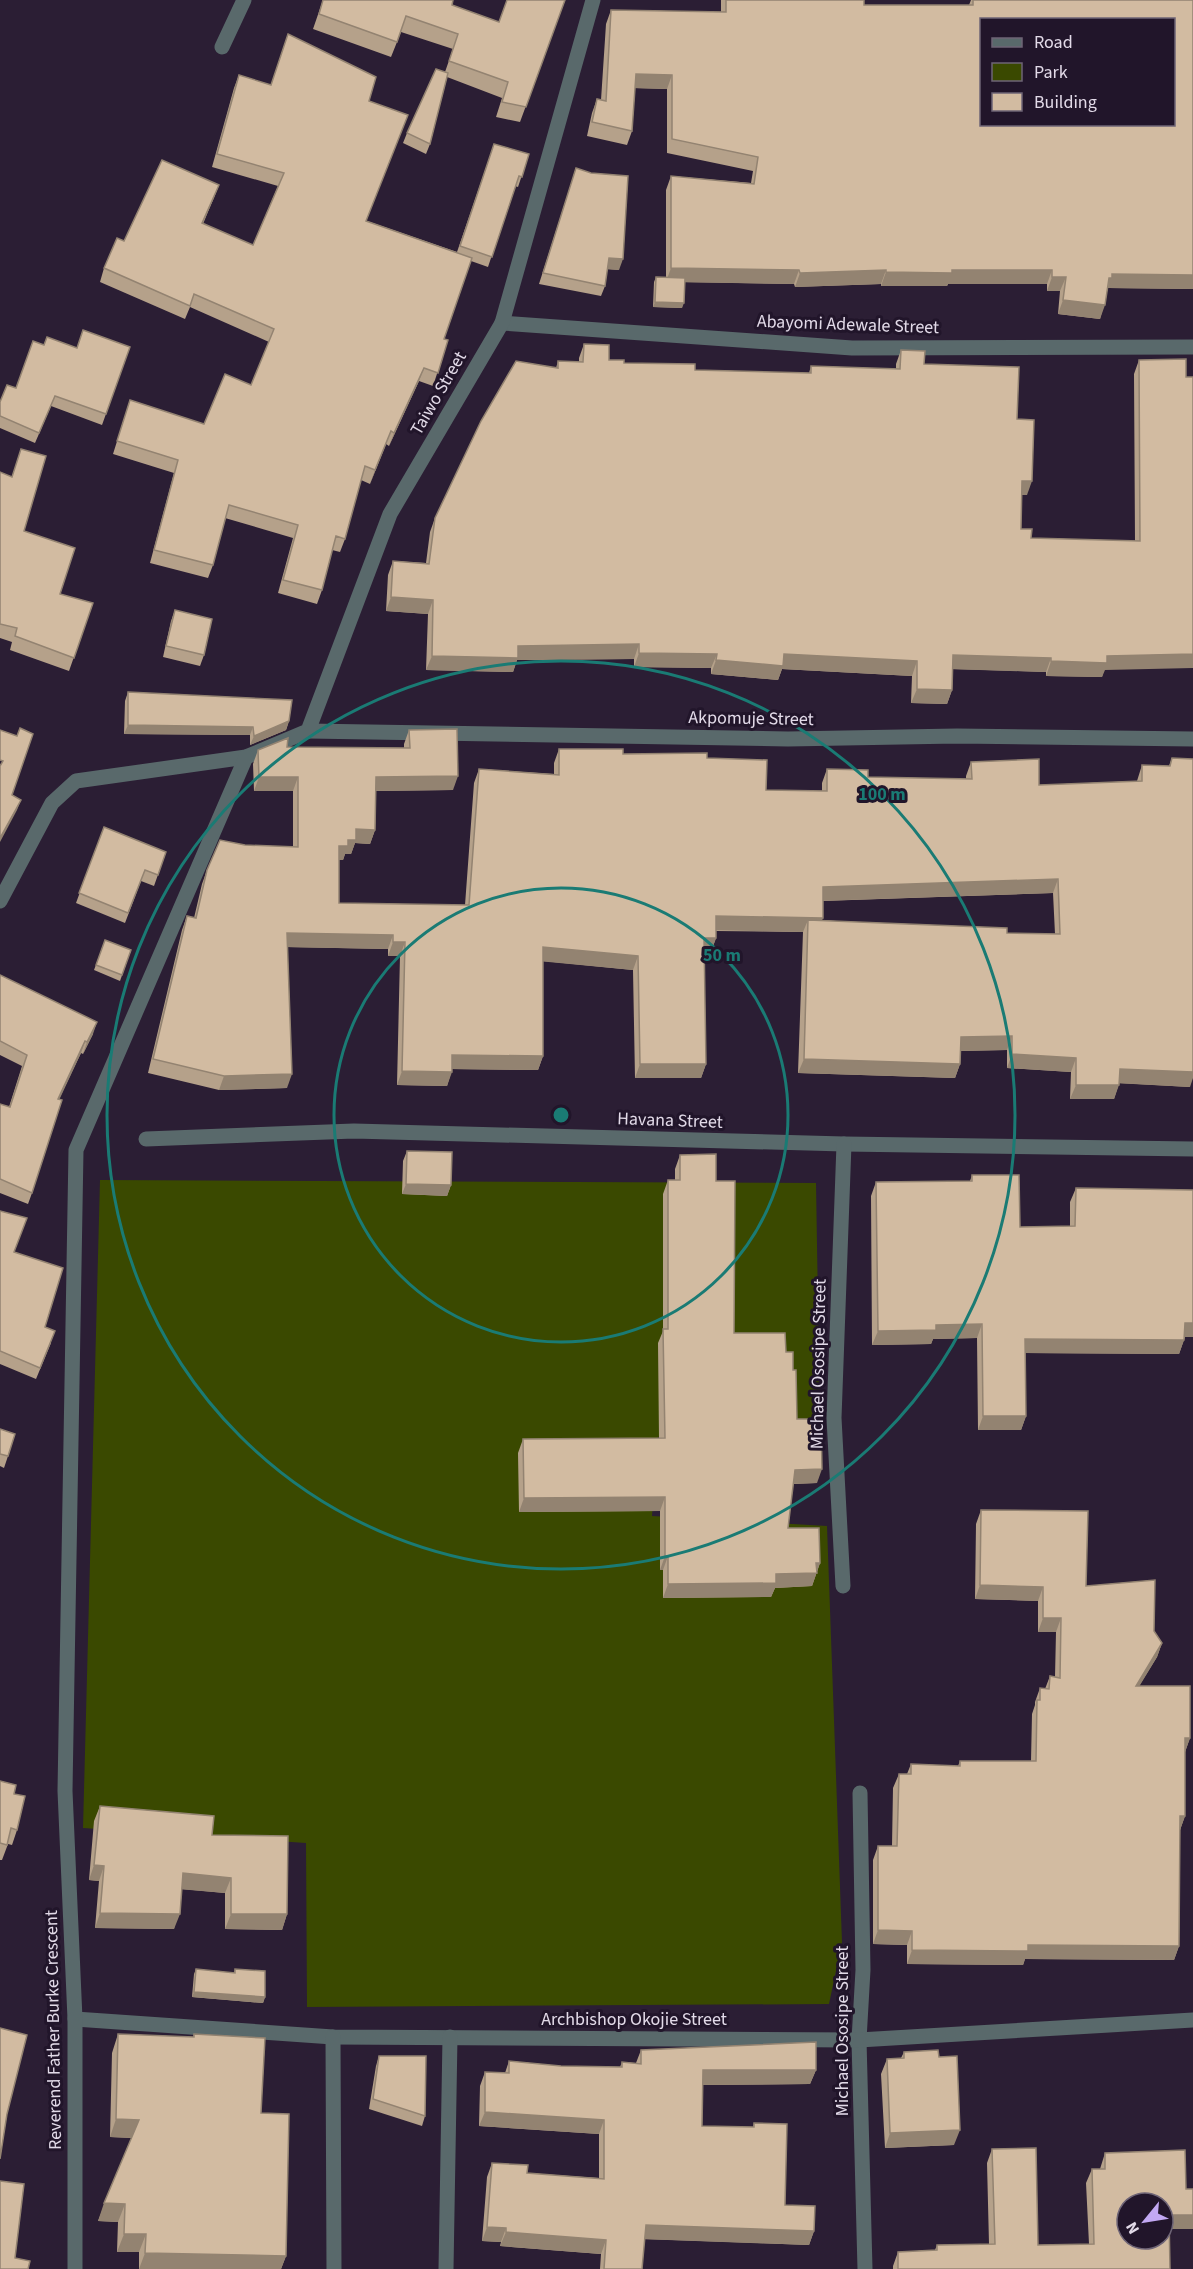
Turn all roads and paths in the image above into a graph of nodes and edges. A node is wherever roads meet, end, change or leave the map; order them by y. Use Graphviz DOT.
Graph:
graph roads {
  1 [pos="244,0"];
  2 [pos="593,0"];
  3 [pos="222,47"];
  4 [pos="502,323"];
  5 [pos="1193,347"];
  6 [pos="308,731"];
  7 [pos="1193,739"];
  8 [pos="246,757"];
  9 [pos="0,901"];
  10 [pos="146,1139"];
  11 [pos="844,1144"];
  12 [pos="1193,1149"];
  13 [pos="843,1586"];
  14 [pos="860,1793"];
  15 [pos="75,2019"];
  16 [pos="1193,2020"];
  17 [pos="333,2037"];
  18 [pos="450,2037"];
  19 [pos="859,2040"];
  20 [pos="75,2269"];
  21 [pos="334,2269"];
  22 [pos="446,2269"];
  23 [pos="865,2269"];
  1 -- 3 [label="street"];
  2 -- 4 [label="street, Taiwo Street"];
  4 -- 5 [label="street, Abayomi Adewale Street"];
  4 -- 6 [label="street, Taiwo Street"];
  6 -- 7 [label="street, Akpomuje Street"];
  6 -- 8 [label="street"];
  8 -- 9 [label="street"];
  8 -- 15 [label="street, Reverend Father Burke Crescent"];
  10 -- 11 [label="street, Havana Street"];
  11 -- 12 [label="street, Havana Street"];
  11 -- 13 [label="street, Michael Ososipe Street"];
  14 -- 19 [label="street, Michael Ososipe Street"];
  15 -- 17 [label="street, Archbishop Okojie Street"];
  15 -- 20 [label="street, Reverend Father Burke Crescent"];
  16 -- 19 [label="street, Archbishop Okojie Street"];
  17 -- 18 [label="street, Archbishop Okojie Street"];
  17 -- 21 [label="street"];
  18 -- 19 [label="street, Archbishop Okojie Street"];
  18 -- 22 [label="street"];
  19 -- 23 [label="street, Michael Ososipe Street"];
}
